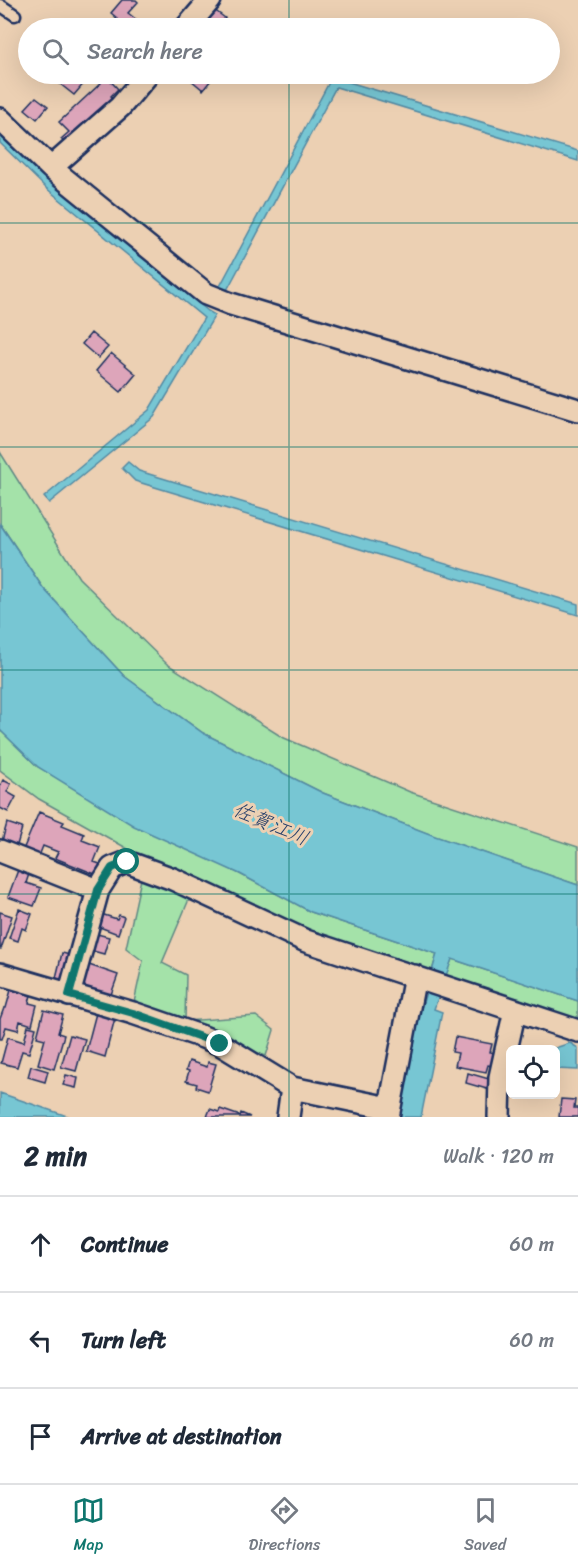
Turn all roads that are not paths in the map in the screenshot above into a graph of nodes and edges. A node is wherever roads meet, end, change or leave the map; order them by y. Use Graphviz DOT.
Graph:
graph roads {
  1 [pos="210,0"];
  2 [pos="0,5"];
  3 [pos="15,15"];
  4 [pos="195,18"];
  5 [pos="140,84"];
  6 [pos="0,119"];
  7 [pos="51,168"];
  8 [pos="578,410"];
  9 [pos="0,851"];
  10 [pos="98,890"];
  11 [pos="0,974"];
  12 [pos="418,977"];
  13 [pos="69,995"];
  14 [pos="515,1010"];
  15 [pos="578,1031"];
  16 [pos="292,1088"];
  17 [pos="389,1113"];
  18 [pos="288,1117"];
  19 [pos="499,1117"];
  1 -- 4 [label="street"];
  2 -- 3 [label="lane"];
  5 -- 7 [label="street"];
  6 -- 7 [label="street"];
  7 -- 8 [label="street"];
  9 -- 10 [label="street"];
  10 -- 12 [label="street"];
  10 -- 13 [label="street"];
  11 -- 13 [label="street"];
  12 -- 14 [label="street"];
  12 -- 17 [label="street"];
  13 -- 16 [label="street"];
  14 -- 15 [label="street"];
  14 -- 19 [label="street"];
  16 -- 17 [label="street"];
  16 -- 18 [label="street"];
}
